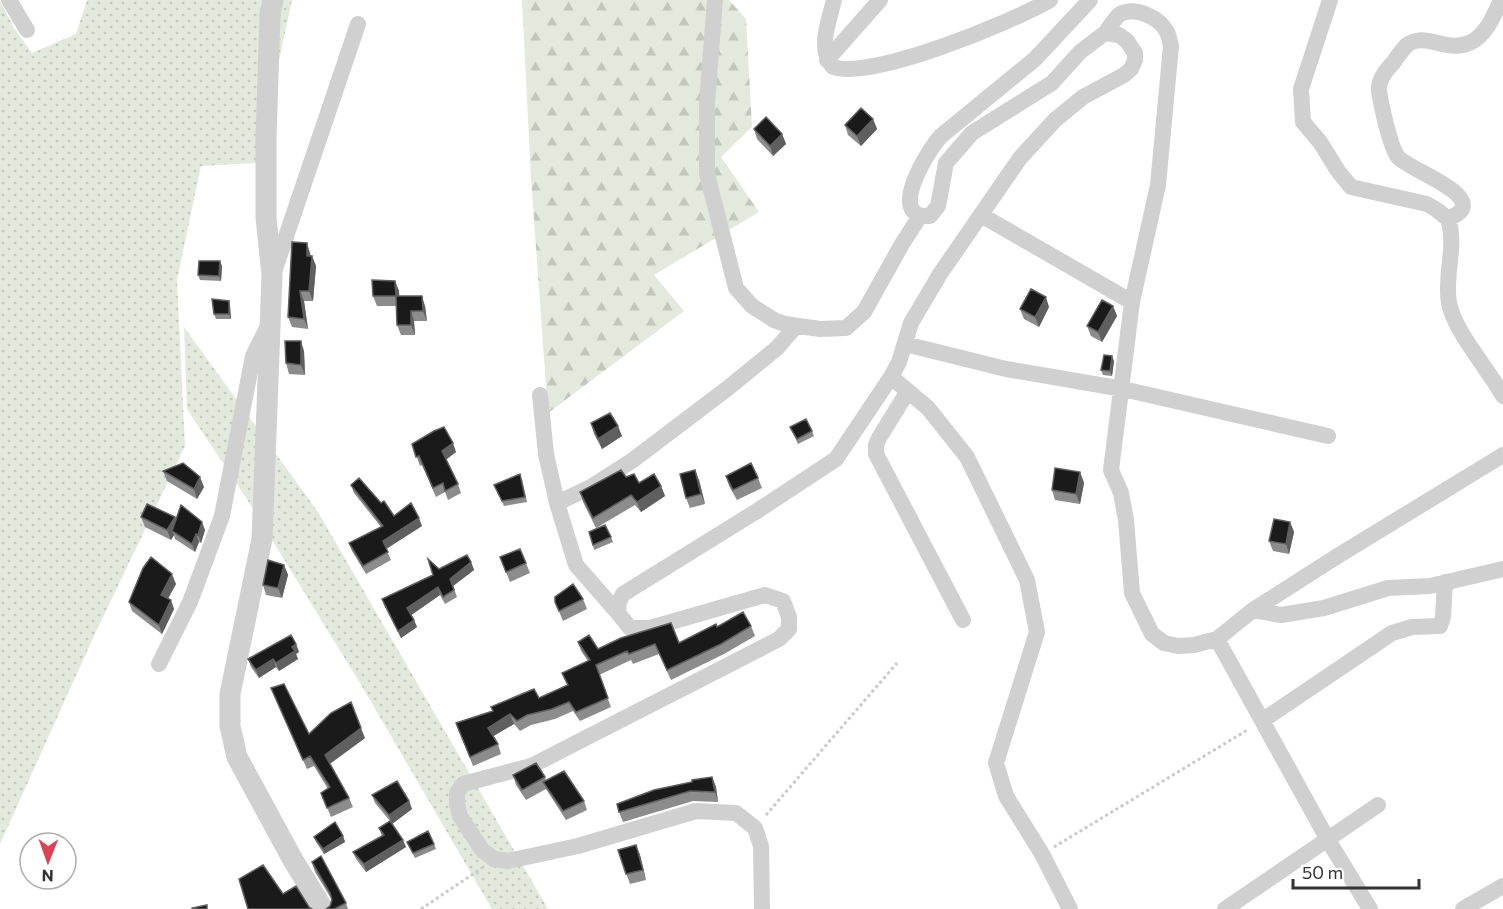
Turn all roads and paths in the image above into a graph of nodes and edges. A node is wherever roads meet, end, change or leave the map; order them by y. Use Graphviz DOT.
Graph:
graph roads {
  1 [pos="9,0"];
  2 [pos="273,0"];
  3 [pos="716,0"];
  4 [pos="834,0"];
  5 [pos="880,0"];
  6 [pos="1050,0"];
  7 [pos="1090,0"];
  8 [pos="1330,0"];
  9 [pos="1501,0"];
  10 [pos="358,24"];
  11 [pos="27,30"];
  12 [pos="1105,33"];
  13 [pos="827,60"];
  14 [pos="981,215"];
  15 [pos="920,216"];
  16 [pos="1448,219"];
  17 [pos="272,275"];
  18 [pos="1132,302"];
  19 [pos="270,320"];
  20 [pos="796,326"];
  21 [pos="905,344"];
  22 [pos="891,377"];
  23 [pos="1123,389"];
  24 [pos="908,391"];
  25 [pos="540,395"];
  26 [pos="1503,396"];
  27 [pos="1328,436"];
  28 [pos="1503,455"];
  29 [pos="557,503"];
  30 [pos="1503,569"];
  31 [pos="1445,582"];
  32 [pos="1253,610"];
  33 [pos="618,613"];
  34 [pos="963,620"];
  35 [pos="1217,639"];
  36 [pos="897,663"];
  37 [pos="159,664"];
  38 [pos="1263,720"];
  39 [pos="1378,805"];
  40 [pos="755,828"];
  41 [pos="1328,840"];
  42 [pos="1042,854"];
  43 [pos="494,860"];
  44 [pos="1503,886"];
  45 [pos="323,909"];
  46 [pos="421,909"];
  47 [pos="762,909"];
  48 [pos="1070,909"];
  49 [pos="1225,909"];
  50 [pos="1370,909"];
  51 [pos="1463,909"];
  1 -- 11 [label="street"];
  2 -- 17 [label="street"];
  3 -- 20 [label="street"];
  4 -- 13 [label="street"];
  5 -- 13 [label="street"];
  6 -- 13 [label="street"];
  7 -- 15 [label="street"];
  8 -- 16 [label="street"];
  9 -- 16 [label="street"];
  10 -- 17 [label="street"];
  12 -- 14 [label="street"];
  12 -- 15 [label="street"];
  12 -- 18 [label="street"];
  14 -- 18 [label="street"];
  14 -- 21 [label="street"];
  15 -- 20 [label="street"];
  16 -- 26 [label="street"];
  17 -- 19 [label="street"];
  18 -- 23 [label="street"];
  19 -- 37 [label="street"];
  19 -- 45 [label="street"];
  20 -- 29 [label="street"];
  21 -- 22 [label="street"];
  21 -- 23 [label="street"];
  22 -- 24 [label="street"];
  22 -- 33 [label="street"];
  23 -- 27 [label="street"];
  23 -- 35 [label="street"];
  24 -- 34 [label="street"];
  24 -- 42 [label="street"];
  25 -- 29 [label="street"];
  28 -- 32 [label="street"];
  29 -- 33 [label="street"];
  30 -- 31 [label="street"];
  31 -- 32 [label="street"];
  31 -- 38 [label="street"];
  32 -- 35 [label="street"];
  33 -- 43 [label="street"];
  35 -- 38 [label="street"];
  36 -- 40 [label="path"];
  38 -- 41 [label="street"];
  38 -- 42 [label="path"];
  39 -- 41 [label="street"];
  40 -- 43 [label="street"];
  40 -- 47 [label="street"];
  41 -- 49 [label="street"];
  41 -- 50 [label="street"];
  42 -- 48 [label="street"];
  43 -- 46 [label="path"];
  44 -- 51 [label="street"];
}
